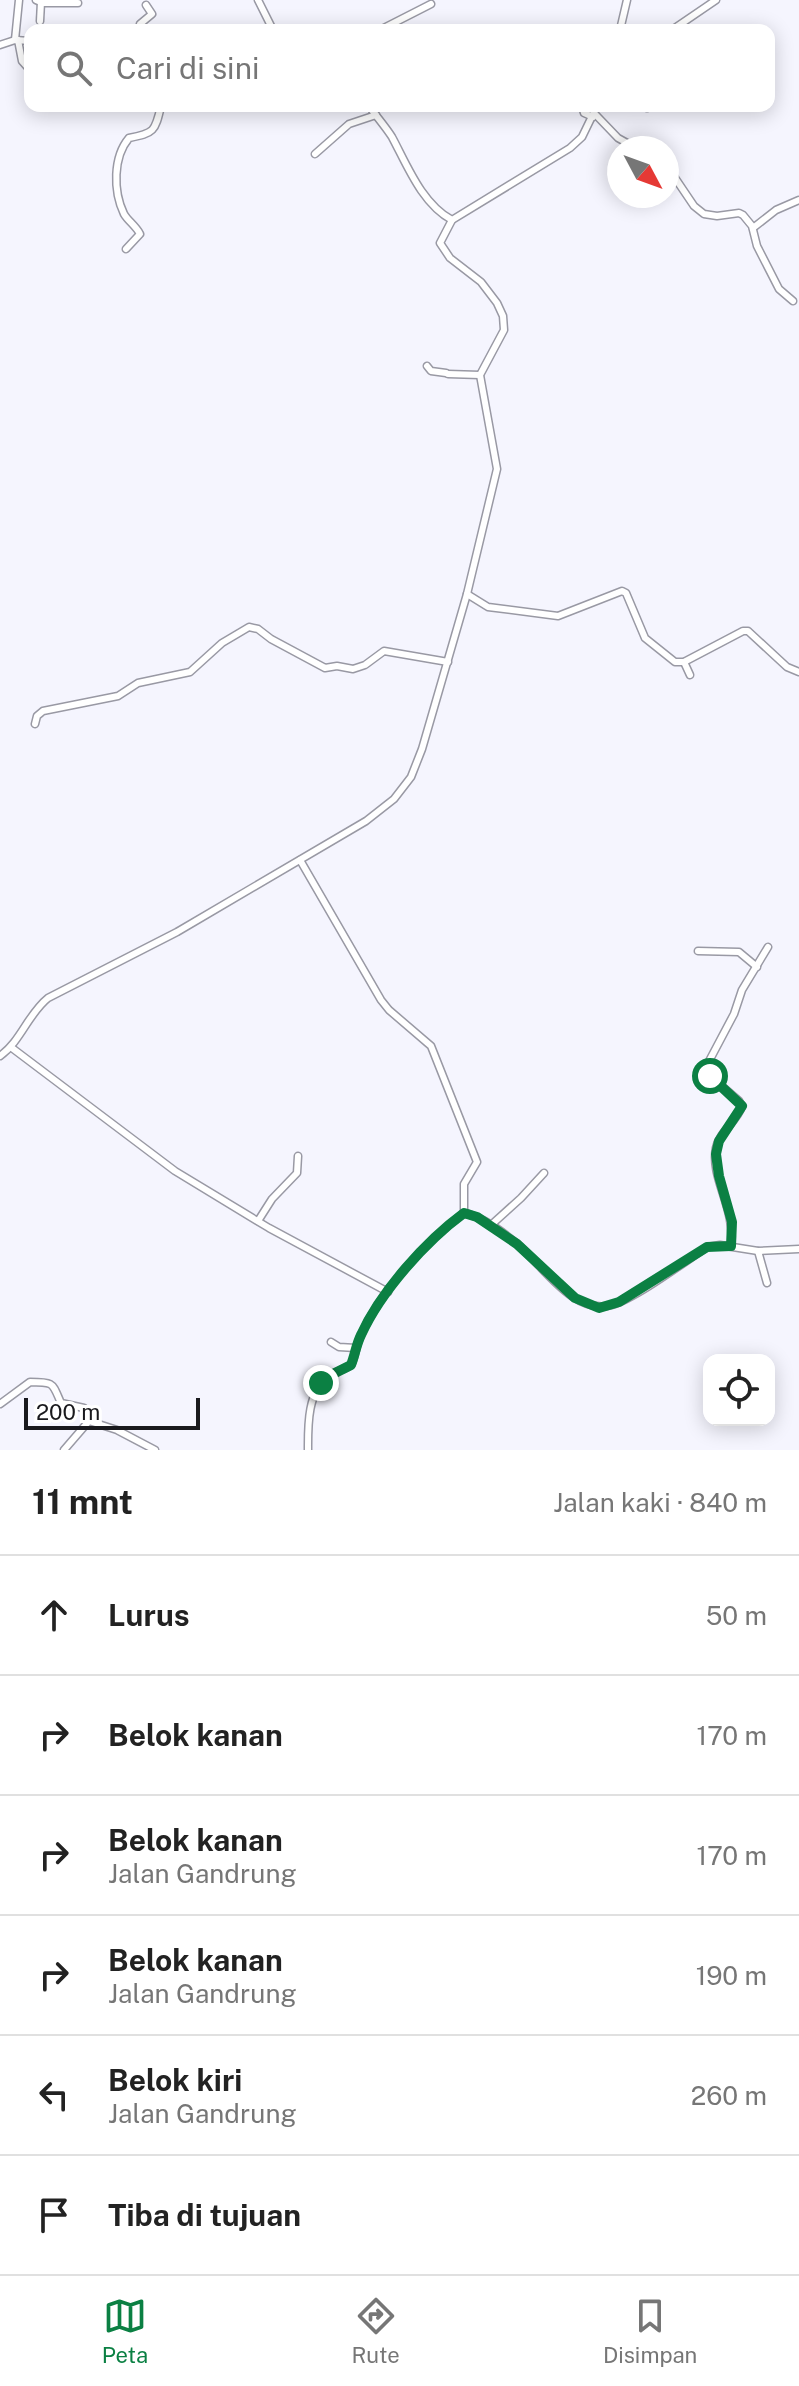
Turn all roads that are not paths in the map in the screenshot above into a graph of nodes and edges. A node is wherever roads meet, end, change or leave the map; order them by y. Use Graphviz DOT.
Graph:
graph roads {
  1 [pos="19,0"];
  2 [pos="258,0"];
  3 [pos="627,0"];
  4 [pos="716,0"];
  5 [pos="38,1"];
  6 [pos="78,3"];
  7 [pos="431,4"];
  8 [pos="146,5"];
  9 [pos="40,21"];
  10 [pos="139,24"];
  11 [pos="270,24"];
  12 [pos="392,24"];
  13 [pos="621,24"];
  14 [pos="681,24"];
  15 [pos="16,40"];
  16 [pos="24,41"];
  17 [pos="0,45"];
  18 [pos="24,63"];
  19 [pos="159,112"];
  20 [pos="374,112"];
  21 [pos="595,112"];
  22 [pos="376,115"];
  23 [pos="616,136"];
  24 [pos="315,154"];
  25 [pos="679,183"];
  26 [pos="799,200"];
  27 [pos="452,220"];
  28 [pos="753,228"];
  29 [pos="126,249"];
  30 [pos="793,301"];
  31 [pos="427,366"];
  32 [pos="480,375"];
  33 [pos="467,594"];
  34 [pos="448,662"];
  35 [pos="684,662"];
  36 [pos="799,672"];
  37 [pos="690,675"];
  38 [pos="35,724"];
  39 [pos="300,860"];
  40 [pos="768,947"];
  41 [pos="698,951"];
  42 [pos="757,967"];
  43 [pos="12,1048"];
  44 [pos="0,1056"];
  45 [pos="298,1156"];
  46 [pos="544,1173"];
  47 [pos="464,1213"];
  48 [pos="258,1221"];
  49 [pos="490,1226"];
  50 [pos="731,1246"];
  51 [pos="799,1249"];
  52 [pos="758,1251"];
  53 [pos="767,1283"];
  54 [pos="388,1292"];
  55 [pos="331,1342"];
  56 [pos="356,1348"];
  57 [pos="0,1404"];
  58 [pos="88,1417"];
  59 [pos="64,1450"];
  60 [pos="155,1450"];
  61 [pos="308,1450"];
  1 -- 15 [label="street"];
  2 -- 11 [label="street"];
  3 -- 13 [label="street"];
  4 -- 14 [label="street"];
  5 -- 6 [label="street"];
  5 -- 9 [label="street"];
  7 -- 12 [label="street"];
  8 -- 10 [label="street"];
  15 -- 16 [label="street"];
  15 -- 17 [label="street"];
  15 -- 18 [label="street"];
  19 -- 29 [label="street"];
  20 -- 22 [label="street"];
  21 -- 23 [label="street"];
  21 -- 27 [label="street"];
  22 -- 24 [label="street"];
  22 -- 27 [label="street"];
  25 -- 28 [label="street"];
  26 -- 28 [label="street"];
  27 -- 32 [label="street"];
  28 -- 30 [label="street"];
  31 -- 32 [label="street"];
  32 -- 33 [label="street"];
  33 -- 34 [label="street"];
  33 -- 35 [label="street"];
  34 -- 38 [label="street"];
  34 -- 39 [label="street"];
  35 -- 36 [label="street"];
  35 -- 37 [label="street"];
  39 -- 43 [label="street"];
  39 -- 47 [label="street"];
  40 -- 42 [label="street"];
  41 -- 42 [label="street"];
  42 -- 50 [label="street"];
  43 -- 44 [label="street"];
  43 -- 48 [label="street"];
  45 -- 48 [label="street"];
  46 -- 49 [label="street"];
  47 -- 49 [label="street"];
  47 -- 54 [label="street"];
  48 -- 54 [label="street"];
  49 -- 50 [label="street"];
  50 -- 52 [label="street"];
  51 -- 52 [label="street"];
  52 -- 53 [label="street"];
  54 -- 56 [label="street"];
  55 -- 56 [label="street"];
  56 -- 61 [label="street"];
  57 -- 58 [label="street"];
  58 -- 59 [label="street"];
  58 -- 60 [label="street"];
}
